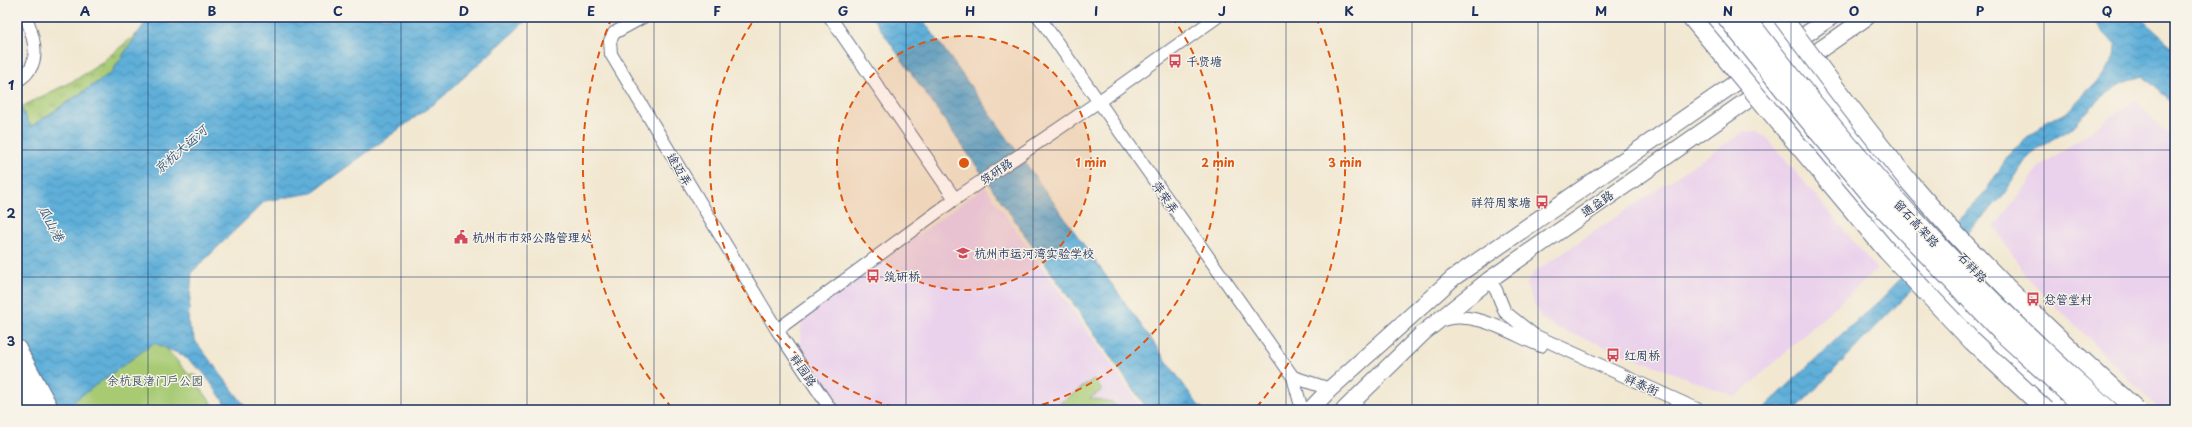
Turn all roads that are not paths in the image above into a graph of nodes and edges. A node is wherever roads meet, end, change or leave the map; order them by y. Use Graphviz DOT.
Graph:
graph roads {
  1 [pos="26,17"];
  2 [pos="643,17"];
  3 [pos="830,17"];
  4 [pos="1039,17"];
  5 [pos="1217,17"];
  6 [pos="1691,17"];
  7 [pos="1706,17"];
  8 [pos="1726,17"];
  9 [pos="1746,17"];
  10 [pos="1763,17"];
  11 [pos="1782,17"];
  12 [pos="1831,17"];
  13 [pos="1867,17"];
  14 [pos="1786,49"];
  15 [pos="1797,64"];
  16 [pos="1751,71"];
  17 [pos="17,81"];
  18 [pos="1764,87"];
  19 [pos="1098,102"];
  20 [pos="1568,198"];
  21 [pos="955,199"];
  22 [pos="1551,236"];
  23 [pos="1489,280"];
  24 [pos="1435,323"];
  25 [pos="777,330"];
  26 [pos="17,349"];
  27 [pos="1562,349"];
  28 [pos="1293,377"];
  29 [pos="17,381"];
  30 [pos="1330,389"];
  31 [pos="33,410"];
  32 [pos="50,410"];
  33 [pos="831,410"];
  34 [pos="1302,410"];
  35 [pos="1310,410"];
  36 [pos="1344,410"];
  37 [pos="1699,410"];
  38 [pos="2046,410"];
  39 [pos="2066,410"];
  40 [pos="2086,410"];
  41 [pos="2109,410"];
  42 [pos="2122,410"];
  43 [pos="2138,410"];
  1 -- 17 [label="street"];
  2 -- 25 [label="street, 途迈弄"];
  3 -- 21 [label="street"];
  4 -- 19 [label="street, 萍荣弄"];
  5 -- 19 [label="street, 筑研路"];
  6 -- 38 [label="highway, bridge"];
  7 -- 16 [label="main road"];
  8 -- 40 [label="highway, 留石高架路, bridge"];
  9 -- 41 [label="highway, 留石高架路, bridge"];
  10 -- 14 [label="main road, 石祥路"];
  11 -- 43 [label="highway, 留石高架路, bridge"];
  12 -- 14 [label="main road, 通益路"];
  13 -- 15 [label="main road, 通益路"];
  14 -- 15 [label="main road, 石祥路"];
  14 -- 16 [label="main road, 通益路"];
  15 -- 18 [label="main road, 通益路"];
  15 -- 42 [label="main road, 石祥路"];
  16 -- 18 [label="main road"];
  16 -- 20 [label="main road, 通益路"];
  18 -- 22 [label="main road, 通益路"];
  18 -- 39 [label="main road"];
  19 -- 21 [label="street, 筑研路"];
  19 -- 28 [label="street, 萍荣弄"];
  20 -- 22 [label="main road"];
  20 -- 30 [label="main road, 通益路"];
  21 -- 25 [label="street, 筑研路"];
  22 -- 23 [label="main road, 通益路"];
  23 -- 24 [label="main road, 通益路"];
  23 -- 27 [label="street, 祥泰街"];
  24 -- 27 [label="street, 祥泰街"];
  24 -- 36 [label="main road, 通益路"];
  25 -- 33 [label="street, 祥园路"];
  26 -- 32 [label="highway"];
  27 -- 37 [label="street, 祥泰街"];
  28 -- 30 [label="street"];
  28 -- 34 [label="street, 萍荣弄"];
  29 -- 31 [label="highway"];
  30 -- 35 [label="main road, 通益路"];
}
